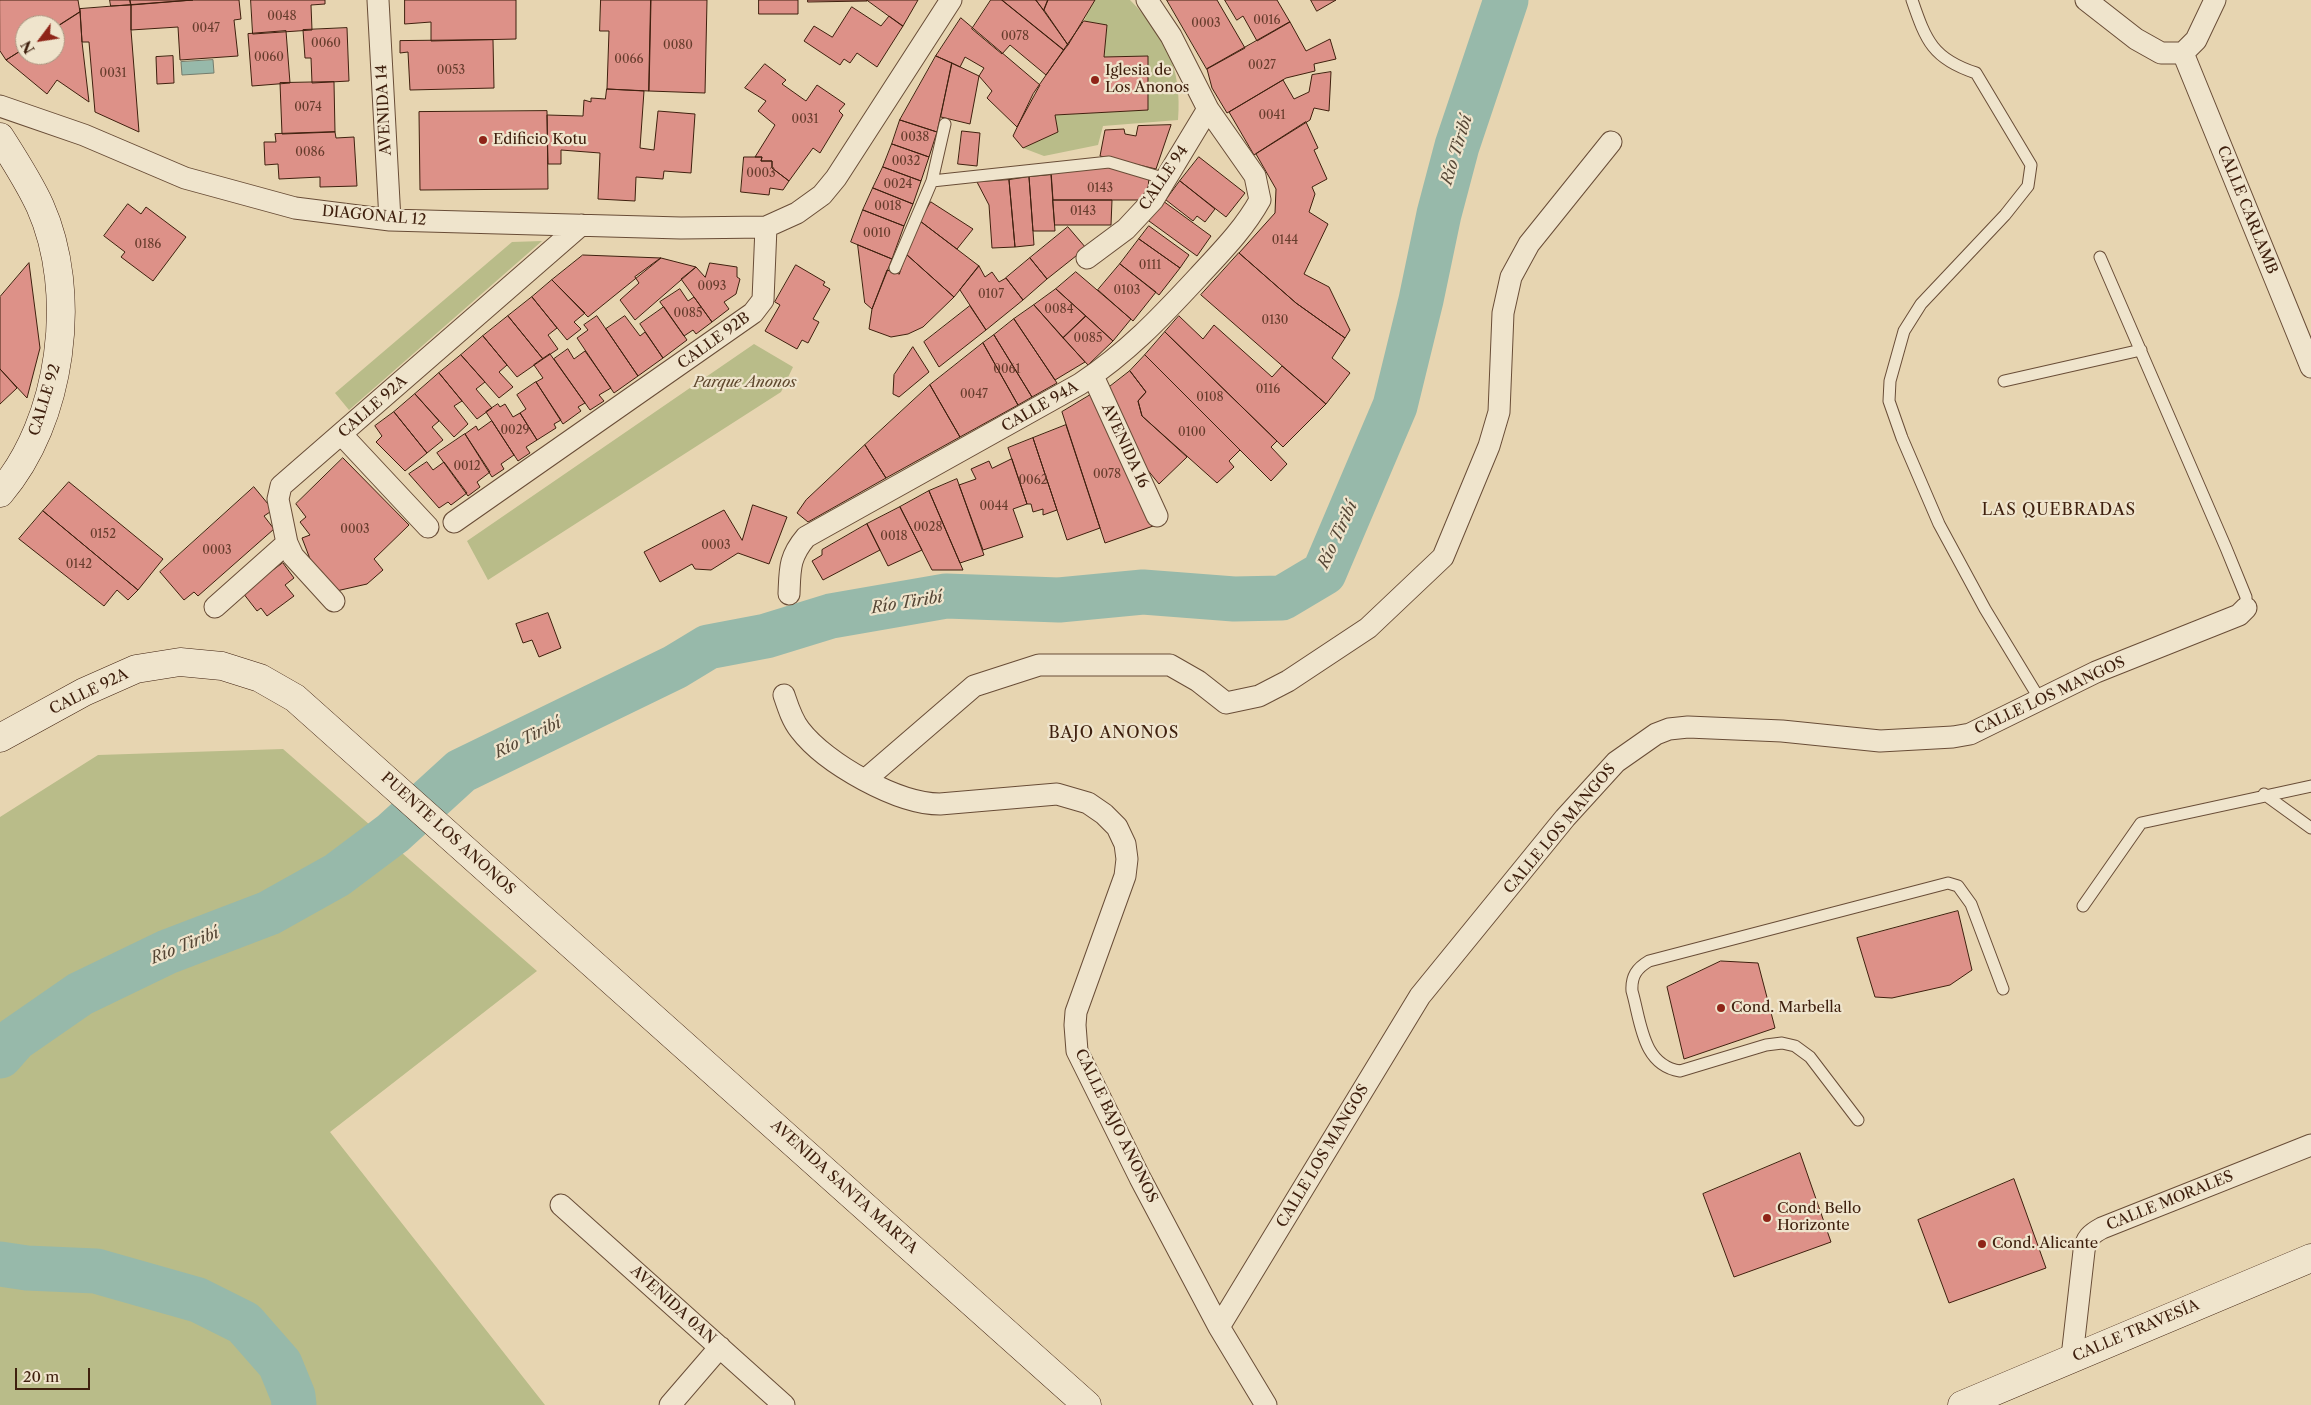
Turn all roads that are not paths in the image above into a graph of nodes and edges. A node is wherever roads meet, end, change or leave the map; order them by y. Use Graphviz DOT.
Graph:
graph roads {
  1 [pos="378,0"];
  2 [pos="951,0"];
  3 [pos="1148,0"];
  4 [pos="1912,0"];
  5 [pos="2086,0"];
  6 [pos="2215,0"];
  7 [pos="2183,53"];
  8 [pos="0,106"];
  9 [pos="1208,109"];
  10 [pos="945,124"];
  11 [pos="1611,142"];
  12 [pos="6,147"];
  13 [pos="1166,179"];
  14 [pos="932,182"];
  15 [pos="390,220"];
  16 [pos="581,225"];
  17 [pos="766,227"];
  18 [pos="2100,257"];
  19 [pos="1087,258"];
  20 [pos="895,268"];
  21 [pos="2141,350"];
  22 [pos="2311,367"];
  23 [pos="1093,376"];
  24 [pos="2004,381"];
  25 [pos="342,435"];
  26 [pos="0,493"];
  27 [pos="1157,516"];
  28 [pos="454,522"];
  29 [pos="428,527"];
  30 [pos="287,543"];
  31 [pos="789,594"];
  32 [pos="334,601"];
  33 [pos="215,607"];
  34 [pos="2246,608"];
  35 [pos="784,696"];
  36 [pos="295,698"];
  37 [pos="2040,698"];
  38 [pos="0,738"];
  39 [pos="865,780"];
  40 [pos="2311,786"];
  41 [pos="2264,794"];
  42 [pos="2311,828"];
  43 [pos="2083,906"];
  44 [pos="601,970"];
  45 [pos="2004,989"];
  46 [pos="1858,1120"];
  47 [pos="2311,1144"];
  48 [pos="561,1205"];
  49 [pos="2311,1258"];
  50 [pos="1219,1327"];
  51 [pos="720,1347"];
  52 [pos="2072,1358"];
  53 [pos="670,1405"];
  54 [pos="784,1405"];
  55 [pos="1087,1405"];
  56 [pos="1266,1405"];
  57 [pos="1962,1405"];
  1 -- 15 [label="street, AVENIDA 14"];
  2 -- 17 [label="street"];
  3 -- 9 [label="street"];
  4 -- 37 [label="lane"];
  5 -- 7 [label="street"];
  6 -- 7 [label="street"];
  7 -- 22 [label="street, CALLE CARLAMB"];
  8 -- 15 [label="street, DIAGONAL 12"];
  9 -- 13 [label="street, CALLE 94"];
  9 -- 23 [label="street, CALLE 94A"];
  10 -- 14 [label="lane"];
  11 -- 39 [label="street"];
  12 -- 26 [label="main road, CALLE 92"];
  13 -- 14 [label="lane"];
  13 -- 19 [label="street, CALLE 94"];
  14 -- 20 [label="lane"];
  15 -- 16 [label="street, DIAGONAL 12"];
  16 -- 17 [label="street, DIAGONAL 12"];
  16 -- 25 [label="street, CALLE 92A"];
  17 -- 28 [label="street, CALLE 92B"];
  18 -- 21 [label="lane"];
  21 -- 24 [label="lane"];
  21 -- 34 [label="lane"];
  23 -- 27 [label="street, AVENIDA 16"];
  23 -- 31 [label="street, CALLE 94A"];
  25 -- 29 [label="street"];
  25 -- 30 [label="street, CALLE 92A"];
  30 -- 32 [label="street"];
  30 -- 33 [label="street"];
  34 -- 37 [label="street, CALLE LOS MANGOS"];
  35 -- 39 [label="street, CALLE BAJO ANONOS"];
  36 -- 38 [label="main road, CALLE 92A"];
  36 -- 44 [label="main road, PUENTE LOS ANONOS"];
  37 -- 50 [label="street, CALLE LOS MANGOS"];
  39 -- 50 [label="street, CALLE BAJO ANONOS"];
  40 -- 41 [label="lane"];
  41 -- 42 [label="lane"];
  41 -- 43 [label="lane"];
  44 -- 55 [label="main road, AVENIDA SANTA MARTA"];
  45 -- 46 [label="lane"];
  47 -- 52 [label="street, CALLE MORALES"];
  48 -- 51 [label="street, AVENIDA 0AN"];
  49 -- 52 [label="main road, CALLE TRAVESÍA"];
  50 -- 56 [label="street, CALLE BAJO ANONOS"];
  51 -- 53 [label="street"];
  51 -- 54 [label="street, AVENIDA 0AN"];
  52 -- 57 [label="main road, CALLE TRAVESÍA"];
}
